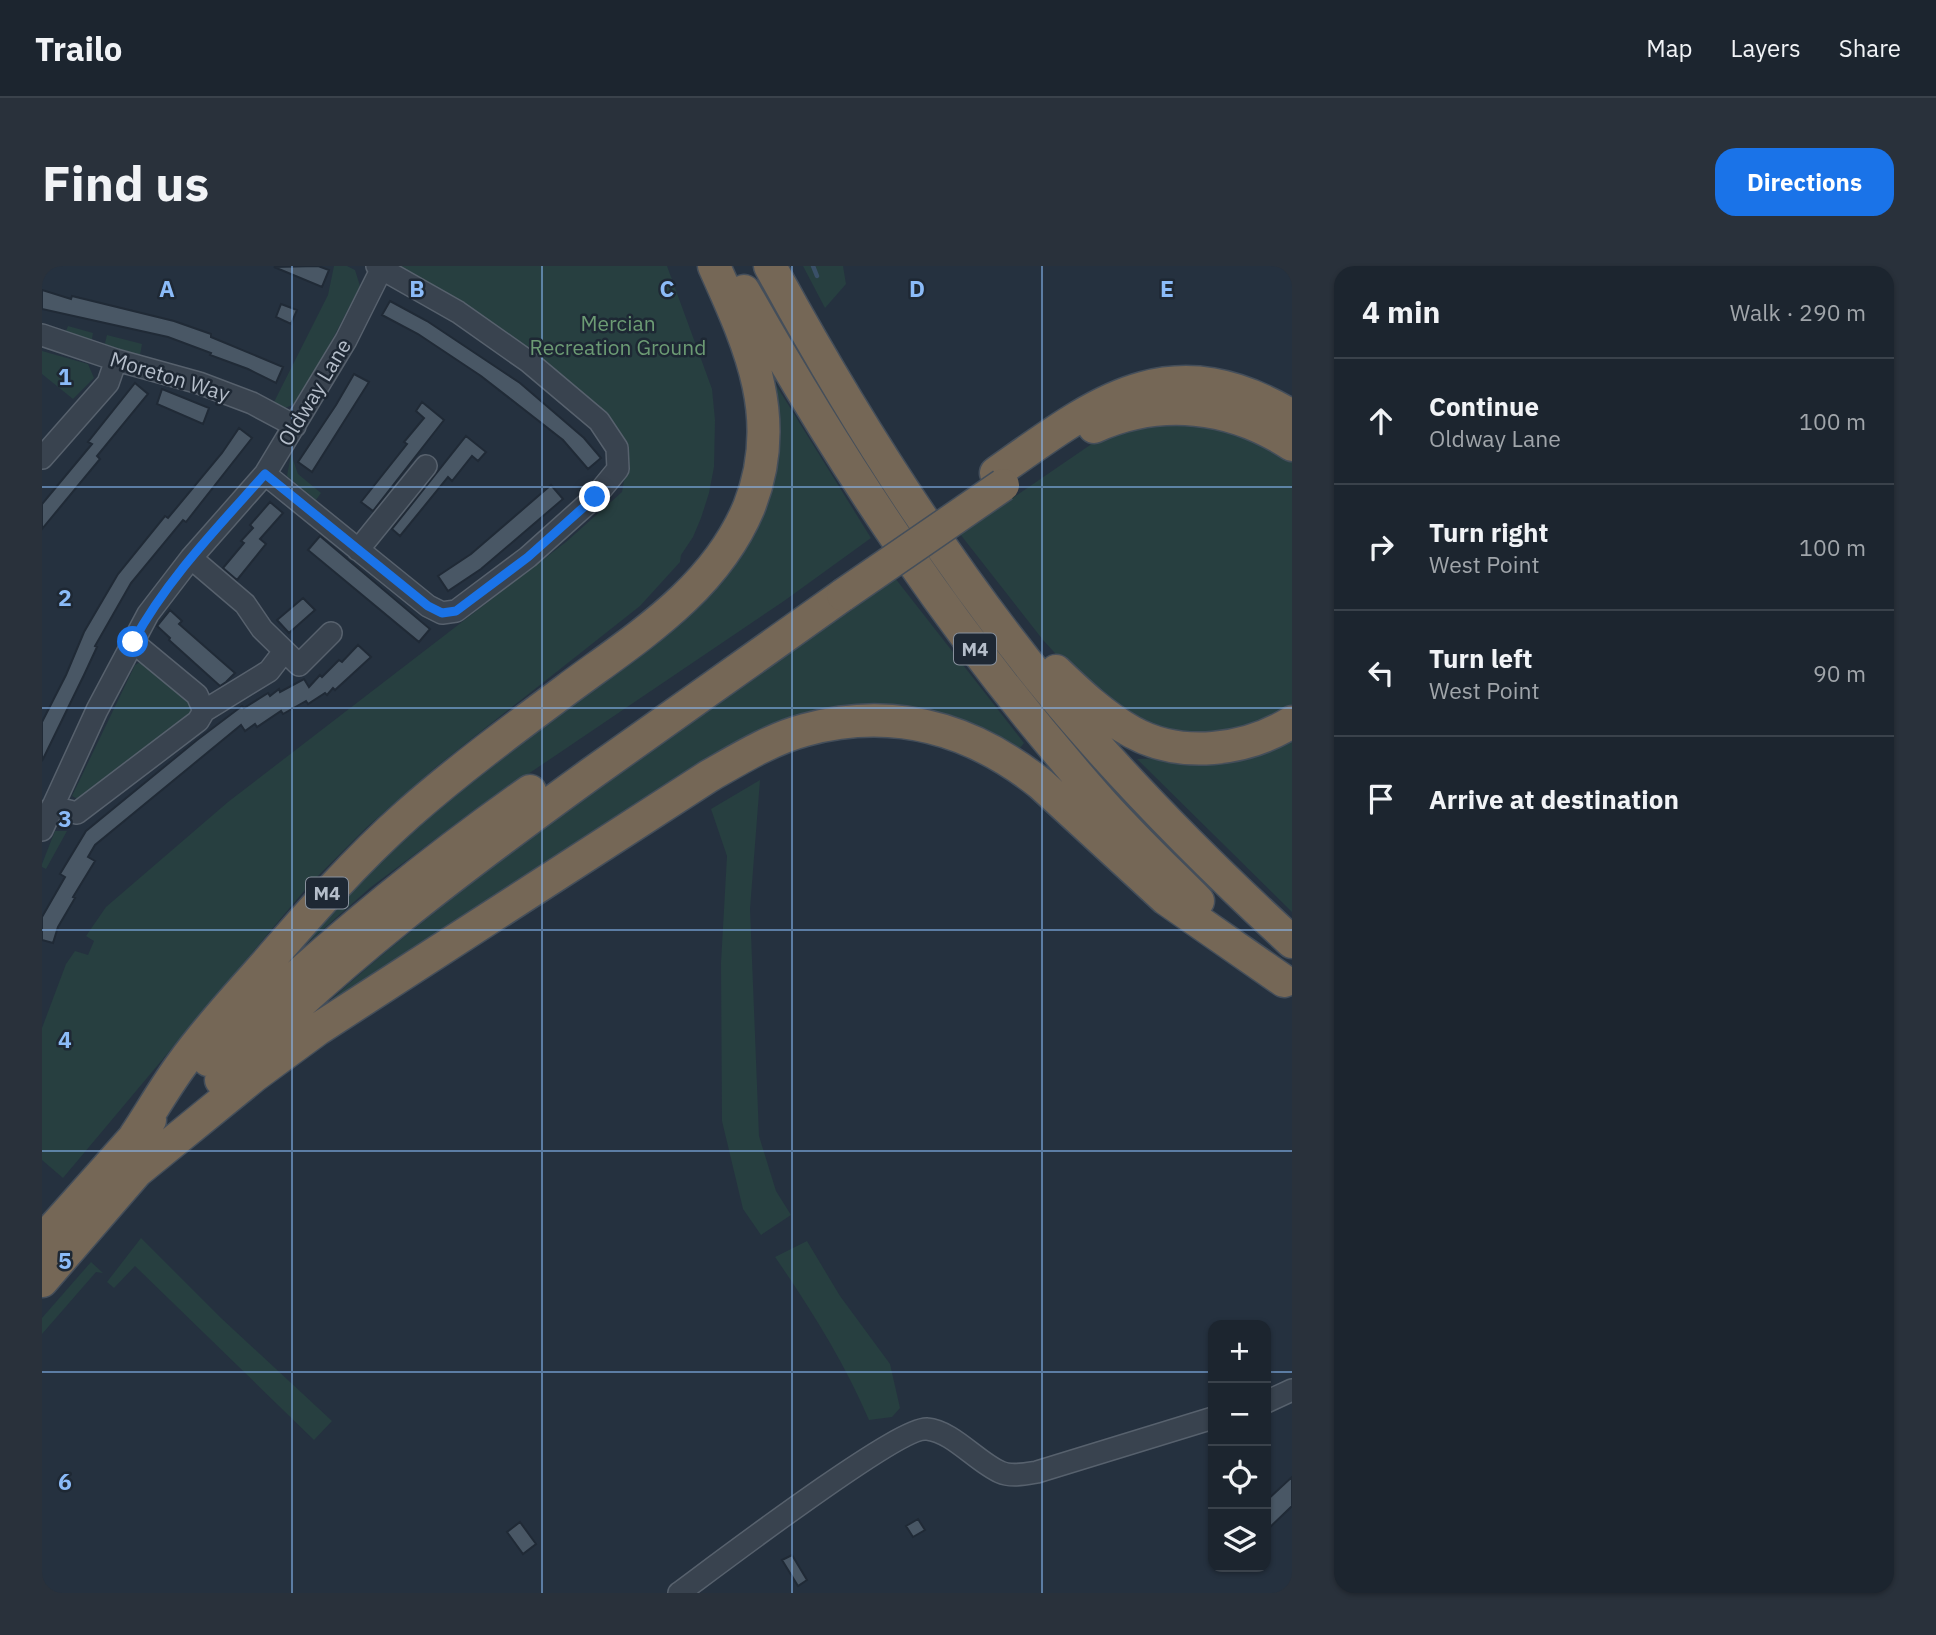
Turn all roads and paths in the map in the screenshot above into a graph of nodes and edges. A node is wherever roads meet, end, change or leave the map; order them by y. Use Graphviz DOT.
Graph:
graph roads {
  1 [pos="714,266"];
  2 [pos="730,266"];
  3 [pos="770,266"];
  4 [pos="379,267"];
  5 [pos="42,335"];
  6 [pos="116,360"];
  7 [pos="1292,416"];
  8 [pos="295,426"];
  9 [pos="1292,445"];
  10 [pos="42,458"];
  11 [pos="426,467"];
  12 [pos="265,474"];
  13 [pos="999,479"];
  14 [pos="358,550"];
  15 [pos="191,558"];
  16 [pos="970,587"];
  17 [pos="839,589"];
  18 [pos="331,633"];
  19 [pos="133,642"];
  20 [pos="279,658"];
  21 [pos="204,711"];
  22 [pos="1292,722"];
  23 [pos="45,821"];
  24 [pos="1292,942"];
  25 [pos="1288,984"];
  26 [pos="135,1136"];
  27 [pos="136,1172"];
  28 [pos="42,1241"];
  29 [pos="42,1281"];
  30 [pos="1292,1390"];
  31 [pos="1271,1400"];
  32 [pos="1208,1420"];
  33 [pos="679,1593"];
  1 -- 26 [label="highway, M4"];
  2 -- 25 [label="highway, M4"];
  3 -- 16 [label="highway, M4"];
  4 -- 8 [label="street, Oldway Lane"];
  4 -- 14 [label="street"];
  5 -- 6 [label="street, Moreton Way"];
  6 -- 8 [label="street, Moreton Way"];
  6 -- 10 [label="street"];
  7 -- 13 [label="highway, M4"];
  8 -- 12 [label="street, Oldway Lane"];
  9 -- 13 [label="highway, M4"];
  11 -- 14 [label="street"];
  12 -- 14 [label="street"];
  12 -- 15 [label="street, Oldway Lane"];
  13 -- 17 [label="highway, M4"];
  15 -- 18 [label="street"];
  15 -- 19 [label="street, Oldway Lane"];
  16 -- 22 [label="highway, M4"];
  16 -- 24 [label="highway, M4"];
  17 -- 26 [label="highway, M4"];
  17 -- 27 [label="highway, M4"];
  19 -- 21 [label="street"];
  19 -- 23 [label="street, Oldway Lane"];
  20 -- 21 [label="street, Oldway Lane"];
  21 -- 23 [label="street, Oldway Lane"];
  25 -- 27 [label="highway, M4"];
  26 -- 28 [label="highway, M4"];
  27 -- 29 [label="highway, M4"];
  30 -- 31 [label="street"];
  32 -- 33 [label="street"];
}
